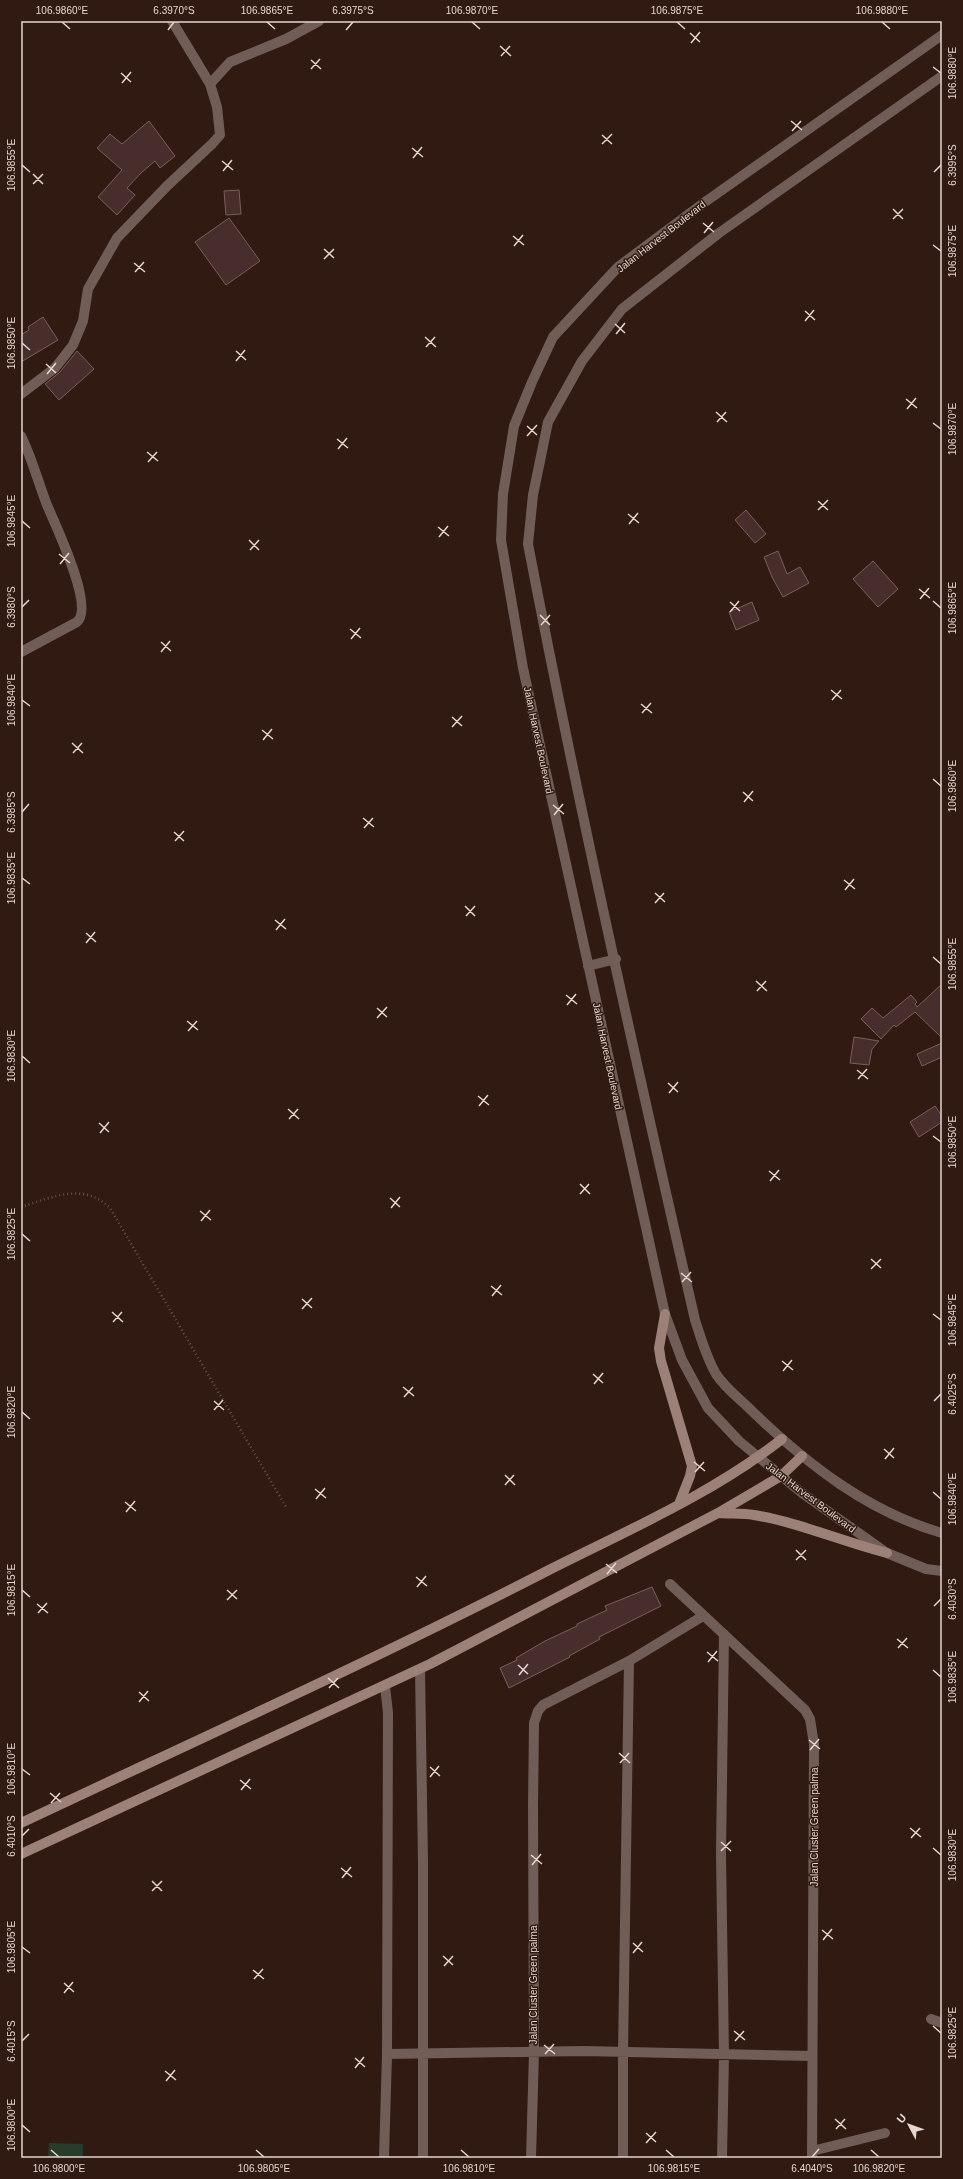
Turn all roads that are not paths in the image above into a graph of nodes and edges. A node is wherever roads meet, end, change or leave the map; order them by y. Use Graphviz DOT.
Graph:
graph roads {
  1 [pos="172,21"];
  2 [pos="319,21"];
  3 [pos="942,35"];
  4 [pos="942,76"];
  5 [pos="210,84"];
  6 [pos="21,394"];
  7 [pos="21,436"];
  8 [pos="21,652"];
  9 [pos="616,959"];
  10 [pos="588,966"];
  11 [pos="664,1314"];
  12 [pos="782,1439"];
  13 [pos="802,1456"];
  14 [pos="758,1458"];
  15 [pos="781,1476"];
  16 [pos="678,1504"];
  17 [pos="718,1513"];
  18 [pos="942,1533"];
  19 [pos="887,1553"];
  20 [pos="942,1571"];
  21 [pos="670,1584"];
  22 [pos="703,1616"];
  23 [pos="724,1634"];
  24 [pos="629,1661"];
  25 [pos="420,1669"];
  26 [pos="385,1686"];
  27 [pos="21,1823"];
  28 [pos="21,1854"];
  29 [pos="930,2019"];
  30 [pos="942,2023"];
  31 [pos="534,2052"];
  32 [pos="623,2052"];
  33 [pos="391,2054"];
  34 [pos="424,2054"];
  35 [pos="724,2055"];
  36 [pos="812,2056"];
  37 [pos="885,2133"];
  38 [pos="812,2154"];
  39 [pos="384,2158"];
  40 [pos="423,2158"];
  41 [pos="531,2158"];
  42 [pos="623,2158"];
  43 [pos="722,2158"];
  1 -- 5 [label="street"];
  2 -- 5 [label="street"];
  3 -- 10 [label="street, Jalan Harvest Boulevard"];
  4 -- 9 [label="street"];
  5 -- 6 [label="street"];
  7 -- 8 [label="street"];
  9 -- 10 [label="street"];
  9 -- 12 [label="street"];
  10 -- 11 [label="street, Jalan Harvest Boulevard"];
  11 -- 14 [label="street, Jalan Harvest Boulevard"];
  11 -- 16 [label="street"];
  12 -- 13 [label="street"];
  12 -- 14 [label="street"];
  13 -- 15 [label="street"];
  13 -- 18 [label="street"];
  14 -- 15 [label="street, Jalan Harvest Boulevard"];
  14 -- 16 [label="street"];
  15 -- 17 [label="street"];
  15 -- 19 [label="street, Jalan Harvest Boulevard"];
  16 -- 27 [label="street"];
  17 -- 19 [label="street"];
  17 -- 25 [label="street"];
  19 -- 20 [label="street, Jalan Harvest Boulevard"];
  21 -- 22 [label="street, Jalan Cluster Green palma"];
  22 -- 23 [label="street, Jalan Cluster Green palma"];
  22 -- 24 [label="street, Jalan Cluster Green palma"];
  23 -- 35 [label="street"];
  23 -- 36 [label="street, Jalan Cluster Green palma"];
  24 -- 31 [label="street, Jalan Cluster Green palma"];
  24 -- 32 [label="street"];
  25 -- 26 [label="street"];
  25 -- 34 [label="street"];
  26 -- 28 [label="street"];
  26 -- 33 [label="street"];
  29 -- 30 [label="street"];
  31 -- 32 [label="street, Jalan Cluster Green palma"];
  31 -- 34 [label="street, Jalan Cluster Green palma"];
  31 -- 41 [label="street, Jalan Cluster Green palma"];
  32 -- 35 [label="street, Jalan Cluster Green palma"];
  32 -- 42 [label="street"];
  33 -- 34 [label="street, Jalan Cluster Green palma"];
  33 -- 39 [label="street"];
  34 -- 40 [label="street"];
  35 -- 36 [label="street, Jalan Cluster Green palma"];
  35 -- 43 [label="street"];
  36 -- 38 [label="street, Jalan Cluster Green palma"];
  37 -- 38 [label="street"];
}
